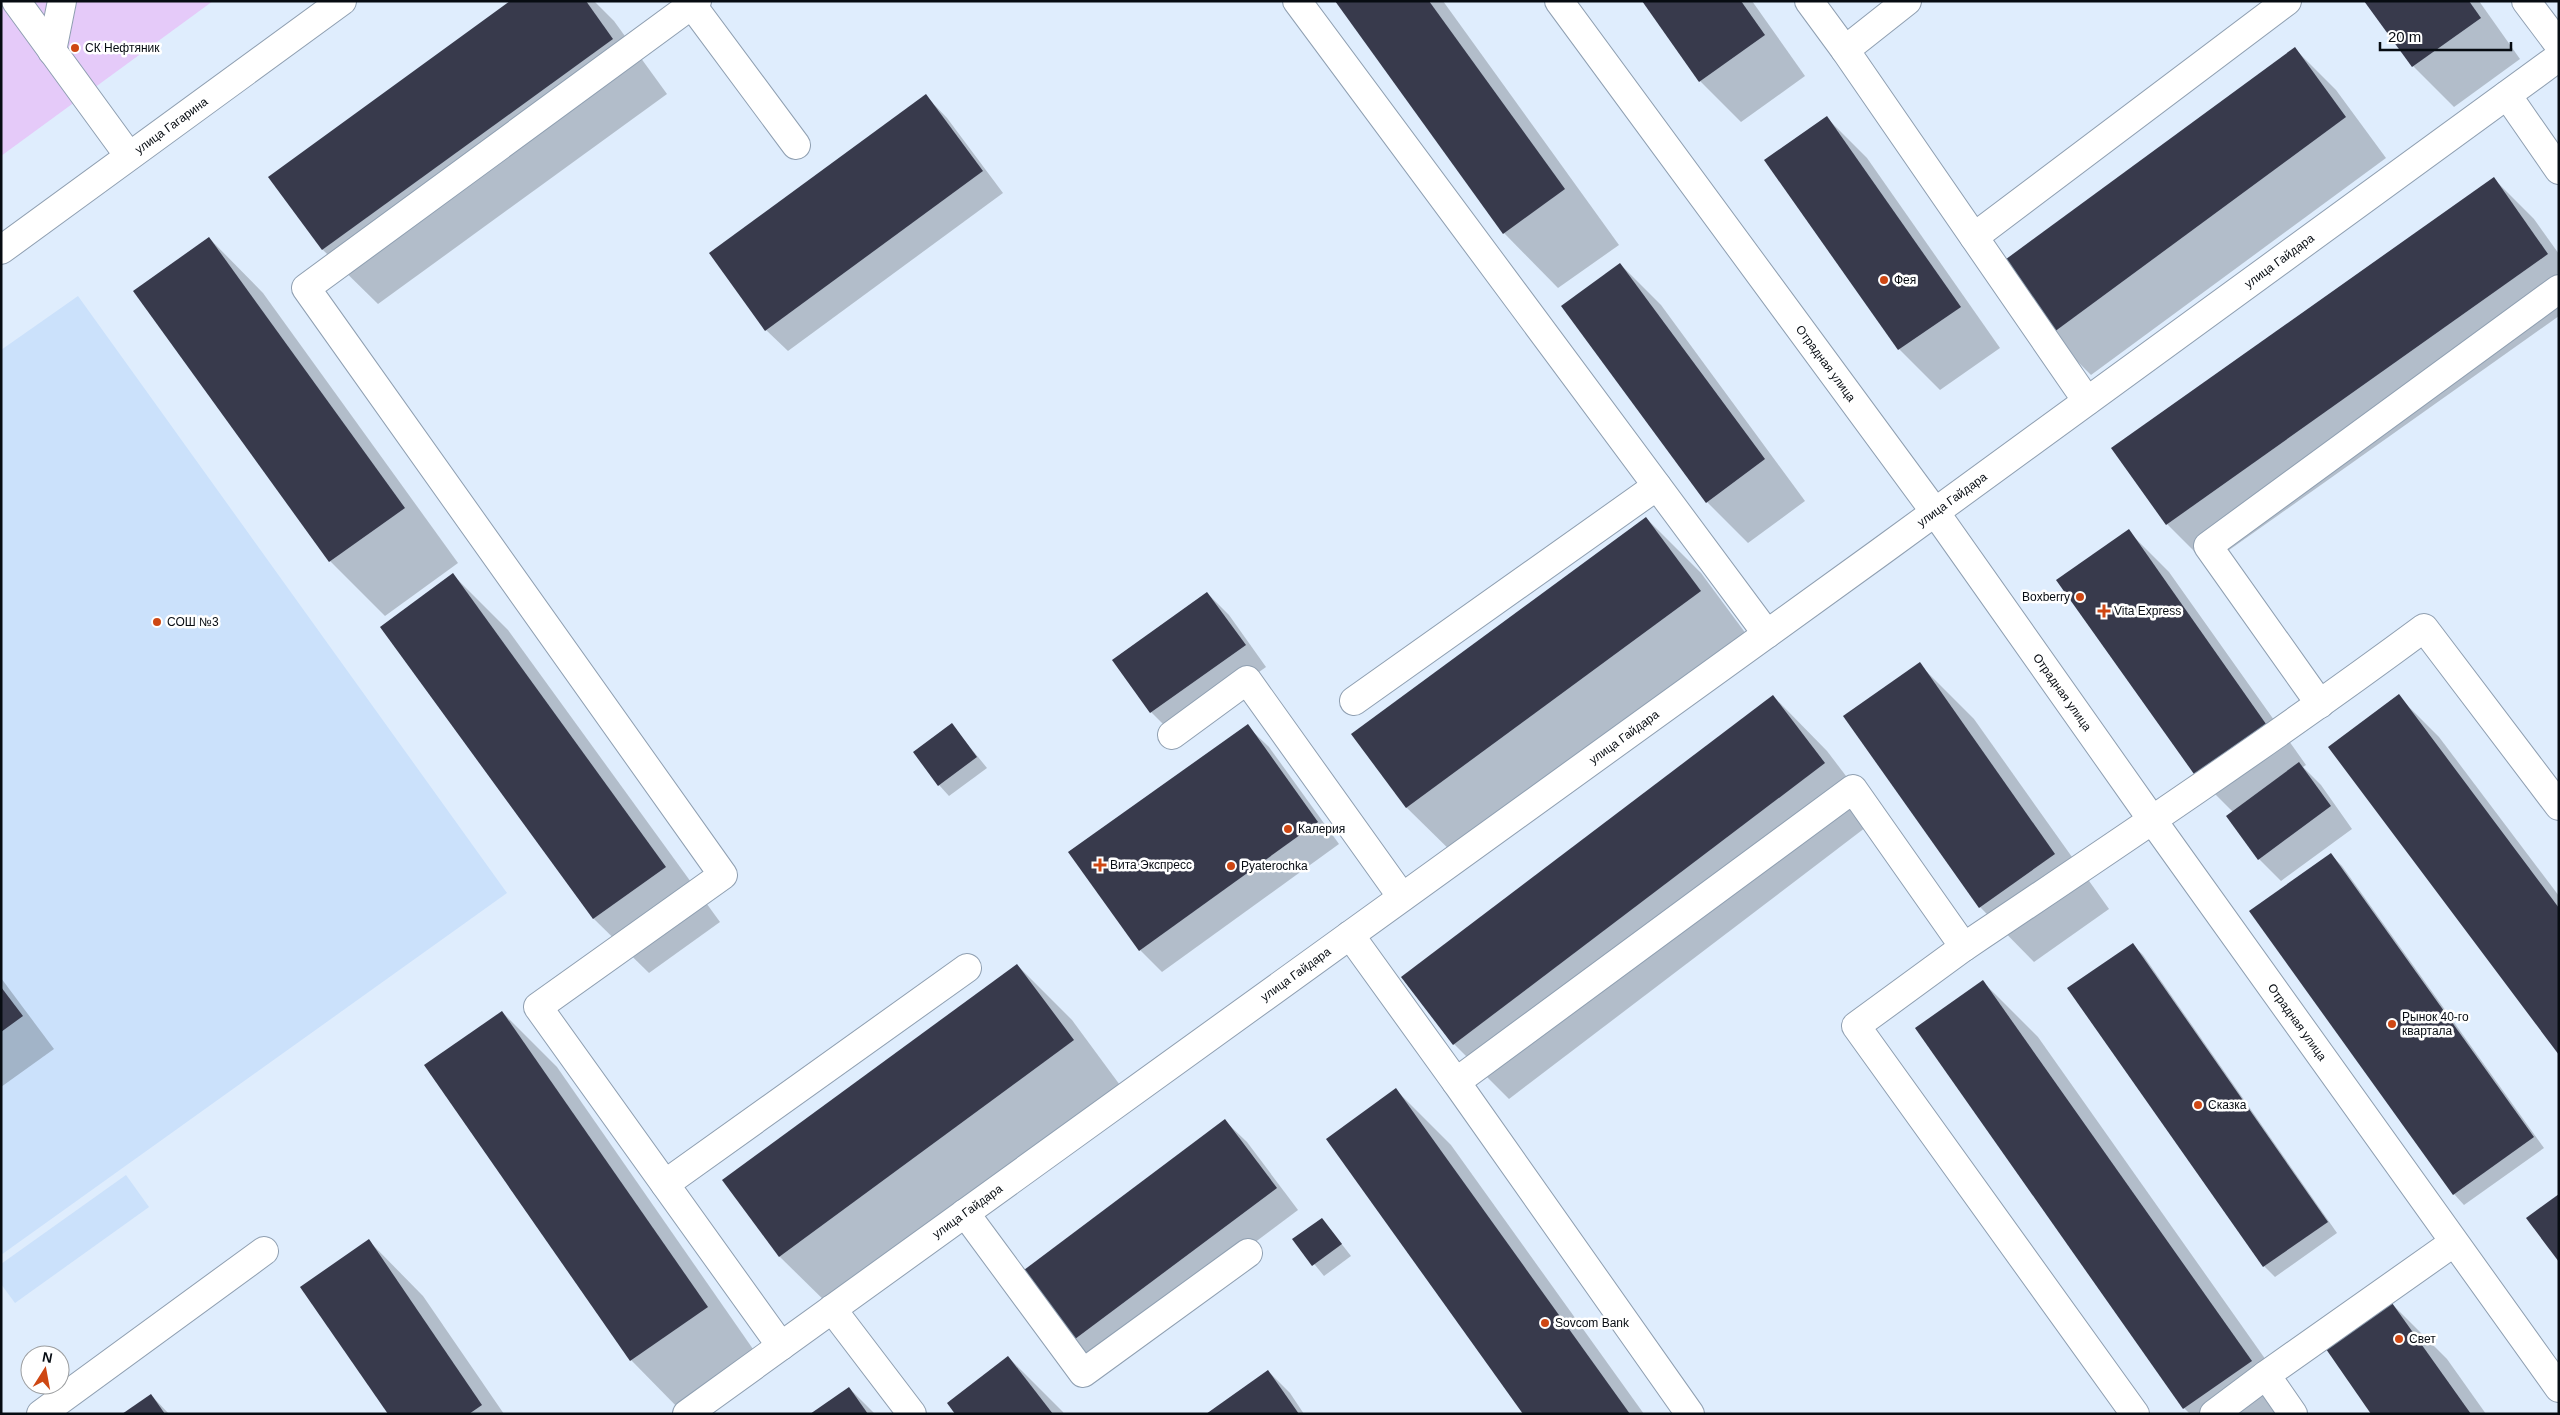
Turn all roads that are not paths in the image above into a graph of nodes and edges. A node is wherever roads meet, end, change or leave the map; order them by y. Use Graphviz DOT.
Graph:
graph roads {
  1 [pos="16,1"];
  2 [pos="62,1"];
  3 [pos="342,1"];
  4 [pos="1297,1"];
  5 [pos="1559,1"];
  6 [pos="1809,1"];
  7 [pos="1907,1"];
  8 [pos="2287,1"];
  9 [pos="2526,1"];
  10 [pos="692,2"];
  11 [pos="2559,45"];
  12 [pos="1845,50"];
  13 [pos="52,51"];
  14 [pos="2559,57"];
  15 [pos="2507,94"];
  16 [pos="796,145"];
  17 [pos="129,156"];
  18 [pos="2559,170"];
  19 [pos="1974,237"];
  20 [pos="1,250"];
  21 [pos="2559,289"];
  22 [pos="2087,401"];
  23 [pos="1657,486"];
  24 [pos="1935,512"];
  25 [pos="1767,634"];
  26 [pos="1354,701"];
  27 [pos="2320,704"];
  28 [pos="1172,734"];
  29 [pos="2559,806"];
  30 [pos="2152,821"];
  31 [pos="1402,897"];
  32 [pos="1350,935"];
  33 [pos="1964,947"];
  34 [pos="967,968"];
  35 [pos="1456,1082"];
  36 [pos="665,1184"];
  37 [pos="965,1213"];
  38 [pos="2453,1243"];
  39 [pos="264,1251"];
  40 [pos="1248,1253"];
  41 [pos="832,1309"];
  42 [pos="781,1346"];
  43 [pos="2266,1375"];
  44 [pos="2559,1388"];
  45 [pos="40,1414"];
  46 [pos="687,1414"];
  47 [pos="912,1414"];
  48 [pos="1690,1414"];
  49 [pos="2135,1414"];
  50 [pos="2214,1414"];
  51 [pos="2293,1414"];
  1 -- 13 [label="street"];
  2 -- 13 [label="street"];
  3 -- 17 [label="street, улица Гагарина"];
  4 -- 23 [label="street"];
  5 -- 24 [label="street, Отрадная улица"];
  6 -- 12 [label="street"];
  7 -- 12 [label="street"];
  8 -- 19 [label="street"];
  9 -- 11 [label="street"];
  10 -- 16 [label="street"];
  10 -- 36 [label="street"];
  12 -- 19 [label="street"];
  13 -- 17 [label="street"];
  14 -- 15 [label="street, улица Гайдара"];
  15 -- 18 [label="street"];
  15 -- 22 [label="street, улица Гайдара"];
  17 -- 20 [label="street, улица Гагарина"];
  19 -- 22 [label="street"];
  21 -- 27 [label="street"];
  22 -- 24 [label="street, улица Гайдара"];
  23 -- 25 [label="street"];
  23 -- 26 [label="street"];
  24 -- 25 [label="street, улица Гайдара"];
  24 -- 30 [label="street, Отрадная улица"];
  25 -- 31 [label="street, улица Гайдара"];
  27 -- 29 [label="street"];
  27 -- 30 [label="street"];
  28 -- 31 [label="street"];
  30 -- 33 [label="street"];
  30 -- 38 [label="street, Отрадная улица"];
  31 -- 32 [label="street, улица Гайдара"];
  32 -- 35 [label="street"];
  32 -- 37 [label="street, улица Гайдара"];
  33 -- 35 [label="street"];
  33 -- 49 [label="street"];
  34 -- 36 [label="street"];
  35 -- 48 [label="street"];
  36 -- 42 [label="street"];
  37 -- 40 [label="street"];
  37 -- 41 [label="street, улица Гайдара"];
  38 -- 43 [label="street"];
  38 -- 44 [label="street, Отрадная улица"];
  39 -- 45 [label="street"];
  41 -- 42 [label="street, улица Гайдара"];
  41 -- 47 [label="street"];
  42 -- 46 [label="street, улица Гайдара"];
  43 -- 50 [label="street"];
  43 -- 51 [label="street"];
}
